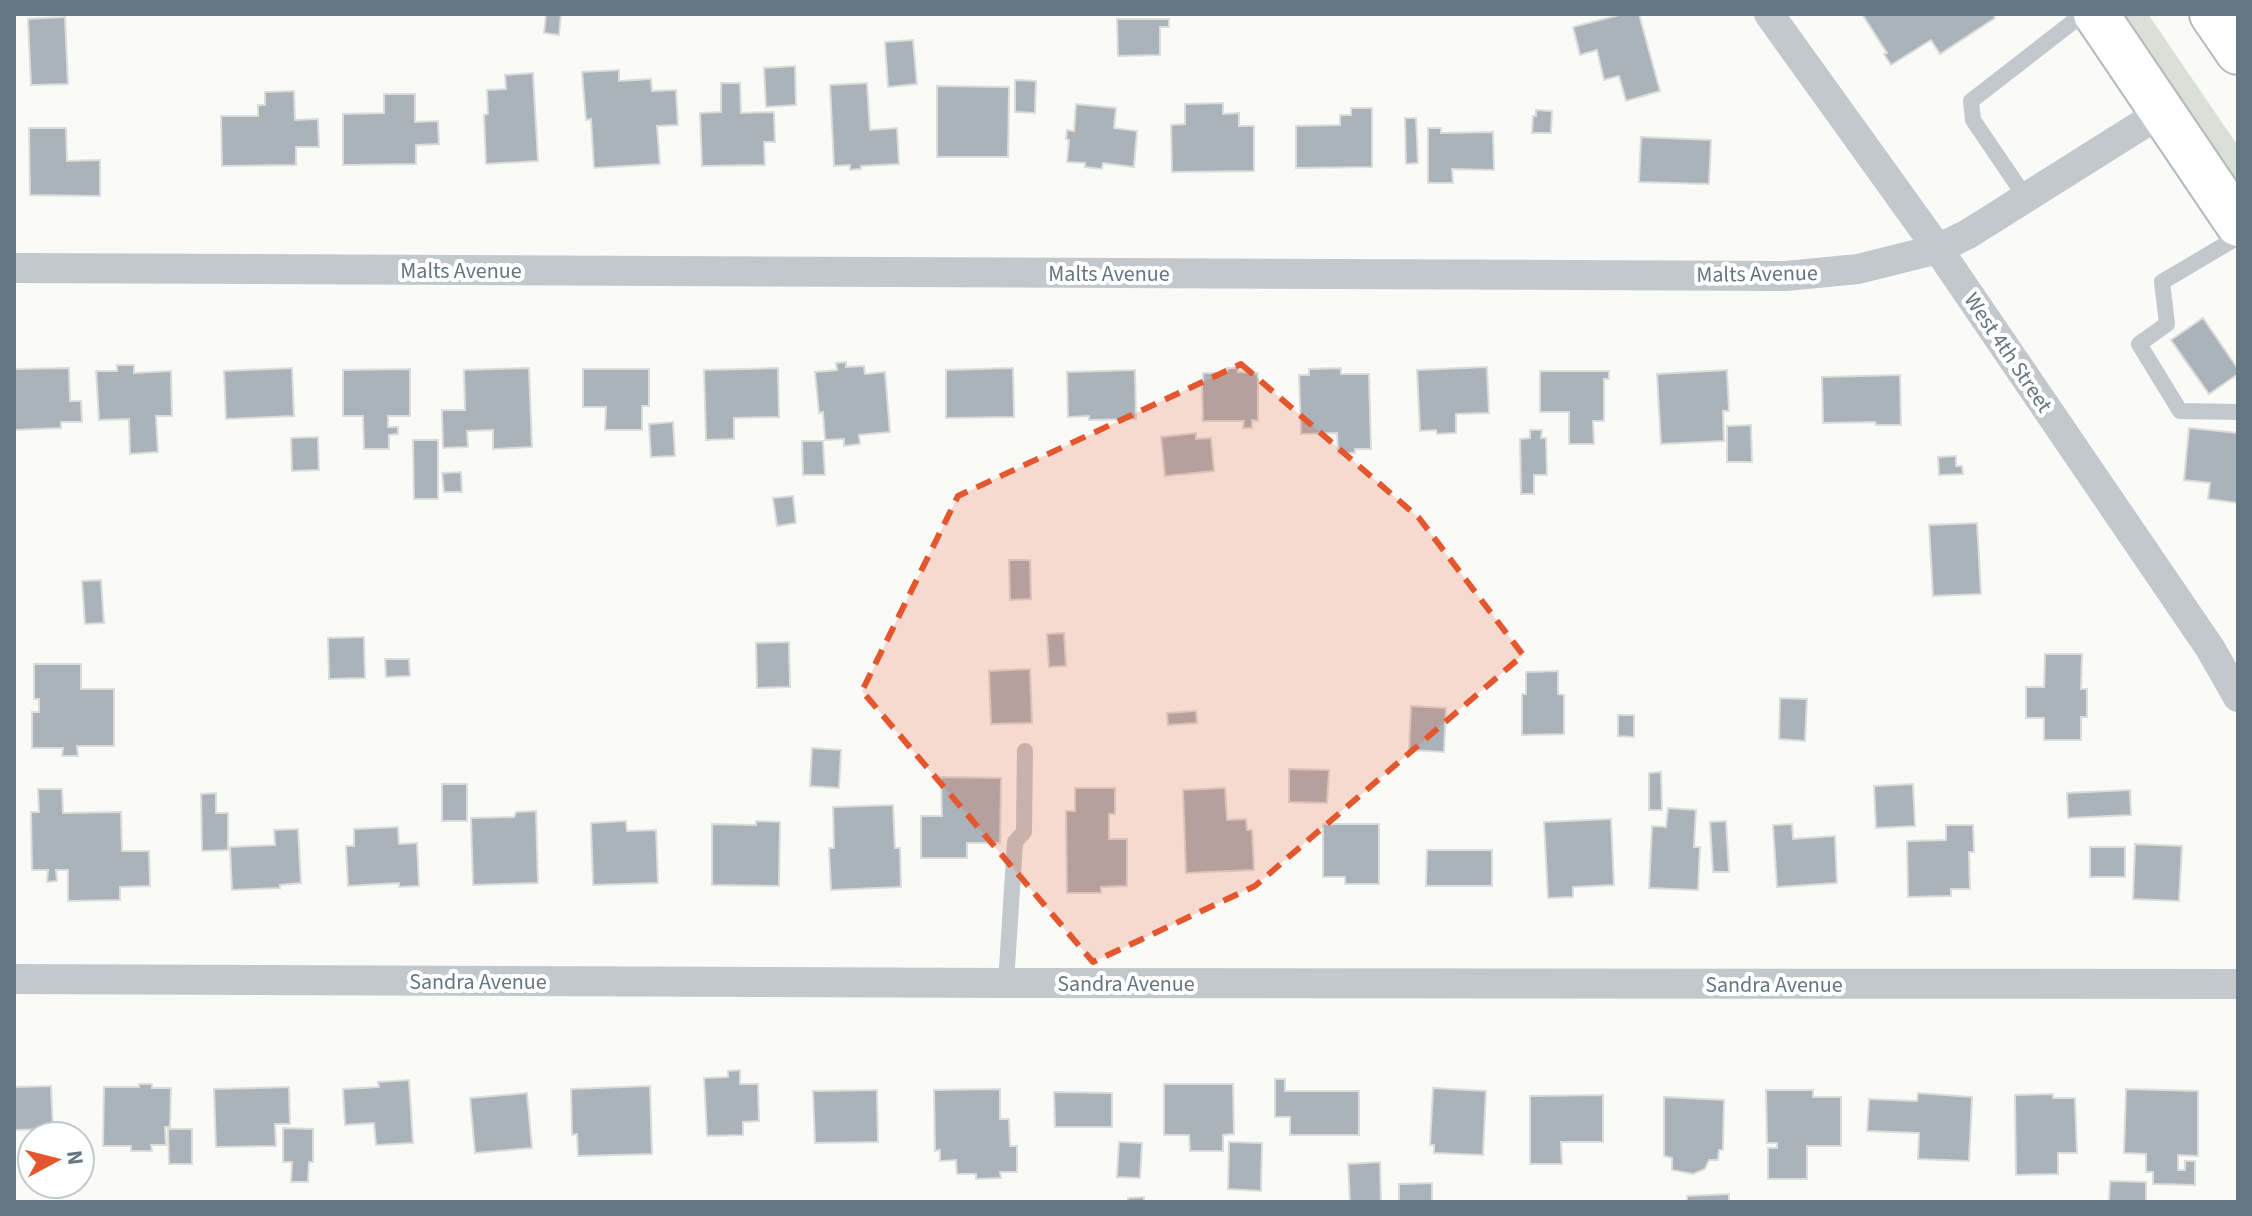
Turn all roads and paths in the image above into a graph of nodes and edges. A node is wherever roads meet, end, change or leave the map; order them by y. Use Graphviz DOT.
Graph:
graph roads {
  1 [pos="1769,14"];
  2 [pos="2083,14"];
  3 [pos="2096,14"];
  4 [pos="2212,14"];
  5 [pos="2238,52"];
  6 [pos="2162,112"];
  7 [pos="2026,198"];
  8 [pos="2238,224"];
  9 [pos="2238,237"];
  10 [pos="1938,249"];
  11 [pos="14,268"];
  12 [pos="2238,412"];
  13 [pos="2238,697"];
  14 [pos="1025,751"];
  15 [pos="14,979"];
  16 [pos="1006,983"];
  17 [pos="2238,984"];
  1 -- 10 [label="street, West 4th Street"];
  2 -- 7 [label="lane"];
  3 -- 6 [label="main road"];
  4 -- 5 [label="main road"];
  6 -- 7 [label="street, Malts Avenue"];
  6 -- 8 [label="main road"];
  7 -- 10 [label="street, Malts Avenue"];
  9 -- 12 [label="lane"];
  10 -- 11 [label="street, Malts Avenue"];
  10 -- 13 [label="street, West 4th Street"];
  14 -- 16 [label="lane"];
  15 -- 16 [label="street, Sandra Avenue"];
  16 -- 17 [label="street, Sandra Avenue"];
}
